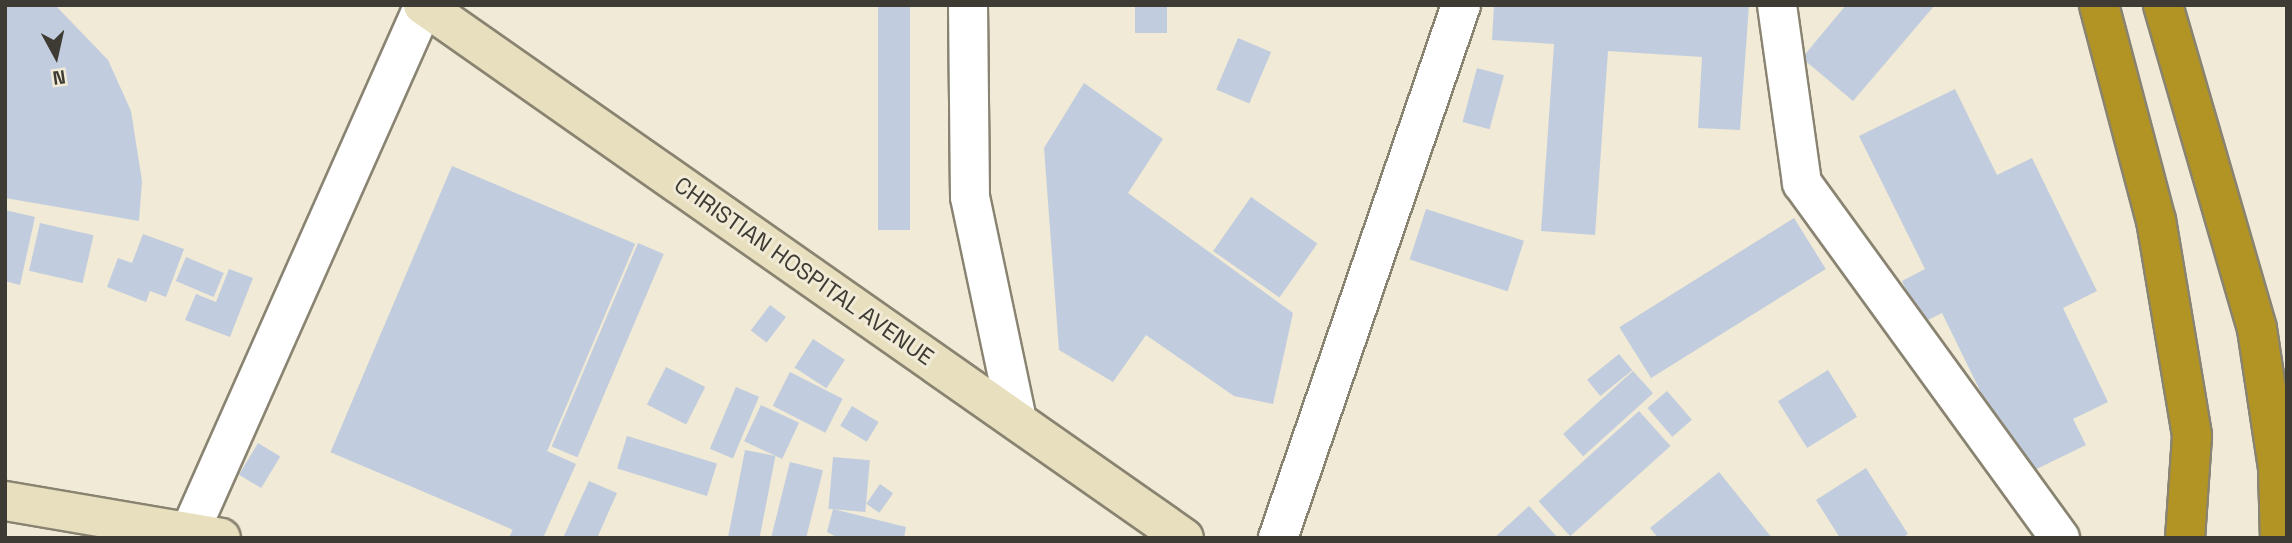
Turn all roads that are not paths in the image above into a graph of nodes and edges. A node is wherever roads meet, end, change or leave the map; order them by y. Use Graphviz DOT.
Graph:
graph roads {
  1 [pos="423,5"];
  2 [pos="968,5"];
  3 [pos="1461,5"];
  4 [pos="1777,5"];
  5 [pos="2099,5"];
  6 [pos="2163,5"];
  7 [pos="1017,419"];
  8 [pos="2280,435"];
  9 [pos="5,501"];
  10 [pos="199,536"];
  11 [pos="1184,538"];
  12 [pos="1278,538"];
  13 [pos="2060,538"];
  14 [pos="2185,538"];
  15 [pos="2280,538"];
  1 -- 7 [label="main road, CHRISTIAN HOSPITAL AVENUE"];
  1 -- 10 [label="street"];
  2 -- 7 [label="street"];
  3 -- 12 [label="street"];
  4 -- 13 [label="street"];
  5 -- 14 [label="highway"];
  6 -- 8 [label="highway"];
  7 -- 11 [label="main road, CHRISTIAN HOSPITAL AVENUE"];
  8 -- 15 [label="highway"];
  9 -- 10 [label="main road"];
}
